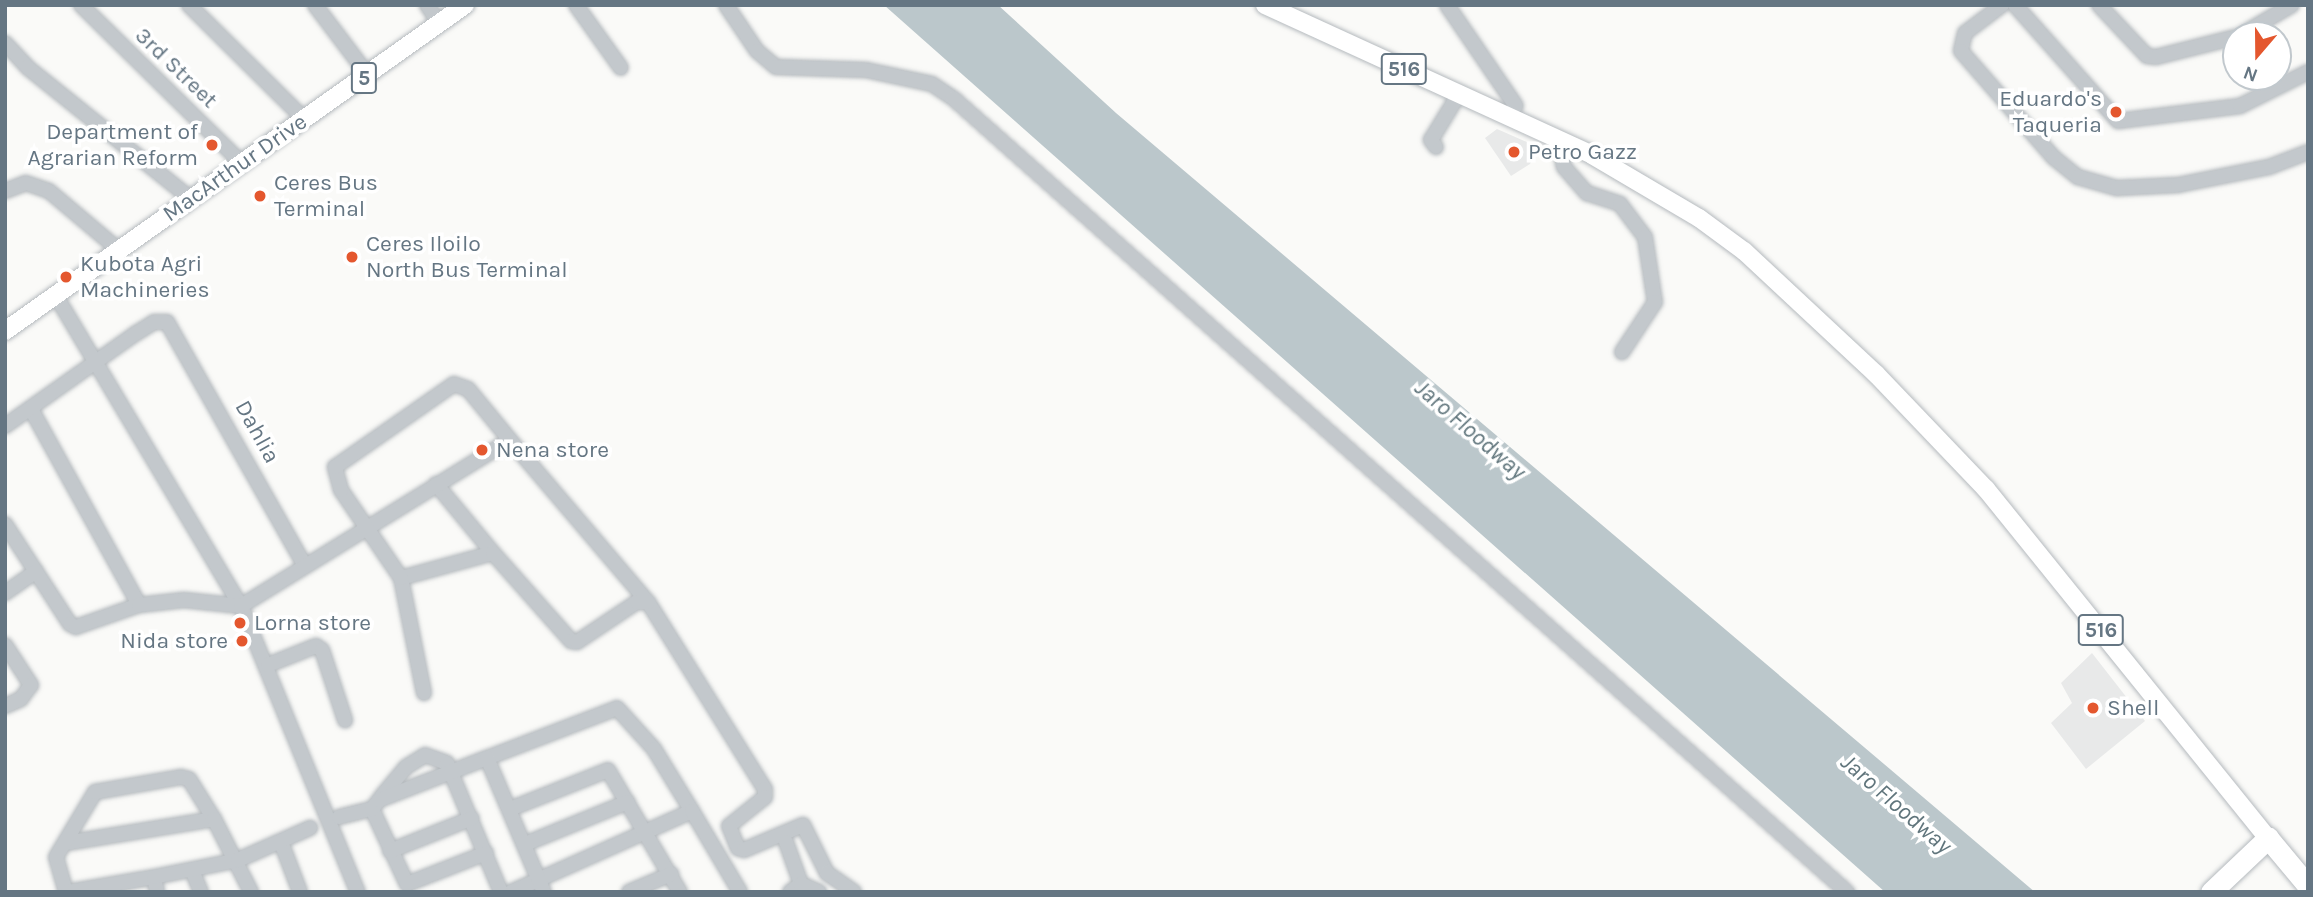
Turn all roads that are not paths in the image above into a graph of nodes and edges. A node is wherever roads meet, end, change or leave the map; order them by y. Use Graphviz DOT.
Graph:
graph roads {
  1 [pos="81,5"];
  2 [pos="189,5"];
  3 [pos="315,5"];
  4 [pos="427,5"];
  5 [pos="465,5"];
  6 [pos="576,5"];
  7 [pos="726,5"];
  8 [pos="1265,5"];
  9 [pos="1447,5"];
  10 [pos="2002,5"];
  11 [pos="2015,5"];
  12 [pos="2099,5"];
  13 [pos="2292,5"];
  14 [pos="2264,21"];
  15 [pos="440,24"];
  16 [pos="2222,40"];
  17 [pos="5,43"];
  18 [pos="621,68"];
  19 [pos="2308,72"];
  20 [pos="368,75"];
  21 [pos="1459,94"];
  22 [pos="1516,106"];
  23 [pos="304,119"];
  24 [pos="1545,131"];
  25 [pos="1436,147"];
  26 [pos="1561,152"];
  27 [pos="2308,152"];
  28 [pos="242,163"];
  29 [pos="5,191"];
  30 [pos="191,199"];
  31 [pos="120,251"];
  32 [pos="56,296"];
  33 [pos="5,331"];
  34 [pos="1622,352"];
  35 [pos="98,359"];
  36 [pos="31,409"];
  37 [pos="5,426"];
  38 [pos="510,440"];
  39 [pos="436,484"];
  40 [pos="5,524"];
  41 [pos="366,528"];
  42 [pos="493,553"];
  43 [pos="305,566"];
  44 [pos="36,570"];
  45 [pos="401,578"];
  46 [pos="5,593"];
  47 [pos="648,602"];
  48 [pos="139,605"];
  49 [pos="241,606"];
  50 [pos="5,645"];
  51 [pos="268,665"];
  52 [pos="424,694"];
  53 [pos="5,706"];
  54 [pos="345,720"];
  55 [pos="488,758"];
  56 [pos="452,772"];
  57 [pos="628,802"];
  58 [pos="375,804"];
  59 [pos="510,809"];
  60 [pos="692,811"];
  61 [pos="472,818"];
  62 [pos="214,820"];
  63 [pos="330,824"];
  64 [pos="310,828"];
  65 [pos="647,833"];
  66 [pos="2268,838"];
  67 [pos="281,842"];
  68 [pos="786,842"];
  69 [pos="66,843"];
  70 [pos="525,844"];
  71 [pos="390,851"];
  72 [pos="486,853"];
  73 [pos="238,860"];
  74 [pos="192,870"];
  75 [pos="671,874"];
  76 [pos="154,877"];
  77 [pos="2308,886"];
  78 [pos="542,887"];
  79 [pos="113,888"];
  80 [pos="795,888"];
  81 [pos="67,892"];
  82 [pos="158,892"];
  83 [pos="201,892"];
  84 [pos="251,892"];
  85 [pos="299,892"];
  86 [pos="349,892"];
  87 [pos="358,892"];
  88 [pos="501,892"];
  89 [pos="512,892"];
  90 [pos="629,892"];
  91 [pos="680,892"];
  92 [pos="740,892"];
  93 [pos="819,892"];
  94 [pos="854,892"];
  95 [pos="1847,892"];
  96 [pos="2211,892"];
  1 -- 28 [label="street, 3rd Street"];
  2 -- 23 [label="street"];
  3 -- 20 [label="street"];
  4 -- 15 [label="street"];
  5 -- 15 [label="main road, MacArthur Drive / 5"];
  6 -- 18 [label="street"];
  7 -- 95 [label="street"];
  8 -- 21 [label="main road, 516"];
  9 -- 22 [label="street"];
  10 -- 27 [label="street"];
  11 -- 19 [label="street"];
  12 -- 16 [label="street"];
  13 -- 14 [label="street"];
  15 -- 20 [label="main road, MacArthur Drive / 5"];
  17 -- 30 [label="street"];
  20 -- 23 [label="main road, MacArthur Drive / 5"];
  21 -- 24 [label="main road, 516"];
  21 -- 25 [label="street"];
  22 -- 24 [label="main road"];
  23 -- 28 [label="main road, MacArthur Drive / 5"];
  24 -- 26 [label="main road"];
  24 -- 66 [label="main road, 516"];
  26 -- 34 [label="street"];
  28 -- 30 [label="main road, MacArthur Drive / 5"];
  29 -- 31 [label="street"];
  30 -- 31 [label="main road, MacArthur Drive / 5"];
  31 -- 32 [label="main road, MacArthur Drive / 5"];
  32 -- 33 [label="main road, MacArthur Drive / 5"];
  32 -- 35 [label="street"];
  35 -- 36 [label="street"];
  35 -- 43 [label="street, Dahlia"];
  35 -- 49 [label="street"];
  36 -- 37 [label="street"];
  36 -- 48 [label="street"];
  38 -- 39 [label="street"];
  38 -- 41 [label="street"];
  38 -- 47 [label="street"];
  39 -- 41 [label="street"];
  39 -- 42 [label="street"];
  40 -- 44 [label="street"];
  41 -- 43 [label="street"];
  41 -- 45 [label="street"];
  42 -- 45 [label="street"];
  42 -- 47 [label="street"];
  43 -- 49 [label="street"];
  44 -- 46 [label="street"];
  44 -- 48 [label="street"];
  45 -- 52 [label="street"];
  47 -- 94 [label="street"];
  48 -- 49 [label="street"];
  49 -- 51 [label="street"];
  50 -- 53 [label="street"];
  51 -- 54 [label="street"];
  51 -- 63 [label="street"];
  55 -- 56 [label="street"];
  55 -- 59 [label="street"];
  55 -- 60 [label="street"];
  56 -- 58 [label="street"];
  56 -- 58 [label="street"];
  56 -- 61 [label="street"];
  57 -- 59 [label="street"];
  57 -- 65 [label="street"];
  57 -- 70 [label="street"];
  58 -- 63 [label="street"];
  58 -- 71 [label="street"];
  59 -- 70 [label="street"];
  60 -- 65 [label="street"];
  60 -- 92 [label="street"];
  61 -- 71 [label="street"];
  61 -- 72 [label="street"];
  62 -- 69 [label="street"];
  62 -- 69 [label="street"];
  62 -- 73 [label="street"];
  63 -- 86 [label="street"];
  63 -- 87 [label="street"];
  64 -- 67 [label="street"];
  65 -- 75 [label="street"];
  65 -- 78 [label="street"];
  66 -- 77 [label="highway, 516"];
  66 -- 96 [label="highway"];
  67 -- 73 [label="street"];
  67 -- 85 [label="street"];
  68 -- 80 [label="street"];
  69 -- 81 [label="street"];
  70 -- 78 [label="street"];
  71 -- 72 [label="street"];
  72 -- 88 [label="street"];
  73 -- 74 [label="street"];
  73 -- 84 [label="street"];
  74 -- 76 [label="street"];
  74 -- 83 [label="street"];
  75 -- 90 [label="street"];
  75 -- 91 [label="street"];
  76 -- 79 [label="street"];
  76 -- 82 [label="street"];
  78 -- 89 [label="street"];
  79 -- 81 [label="street"];
  80 -- 93 [label="street"];
}
